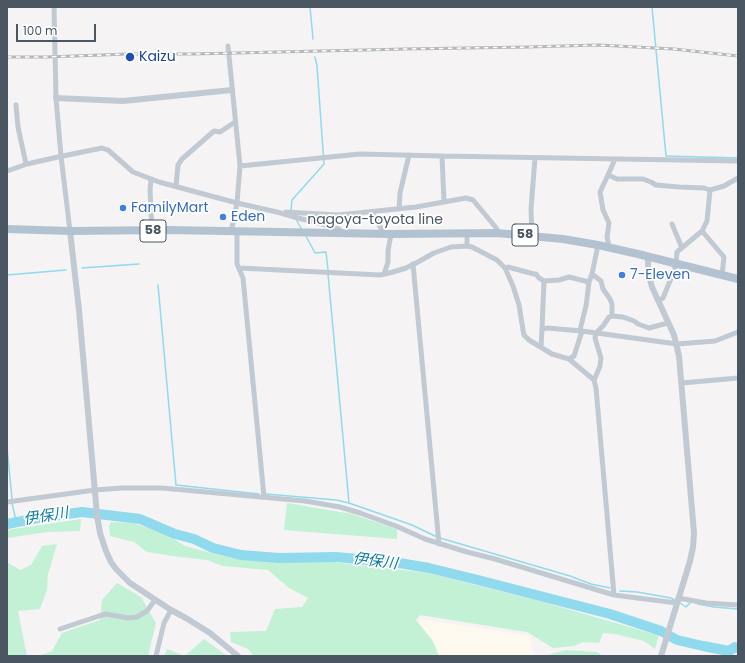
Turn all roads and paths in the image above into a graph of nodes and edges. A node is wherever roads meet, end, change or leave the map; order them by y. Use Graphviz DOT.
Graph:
graph roads {
  1 [pos="54,7"];
  2 [pos="228,46"];
  3 [pos="232,90"];
  4 [pos="56,98"];
  5 [pos="16,104"];
  6 [pos="235,122"];
  7 [pos="409,155"];
  8 [pos="61,156"];
  9 [pos="442,156"];
  10 [pos="535,158"];
  11 [pos="615,159"];
  12 [pos="738,161"];
  13 [pos="26,164"];
  14 [pos="240,166"];
  15 [pos="7,171"];
  16 [pos="608,175"];
  17 [pos="738,178"];
  18 [pos="151,179"];
  19 [pos="176,186"];
  20 [pos="710,190"];
  21 [pos="444,202"];
  22 [pos="237,203"];
  23 [pos="399,209"];
  24 [pos="372,212"];
  25 [pos="297,216"];
  26 [pos="672,224"];
  27 [pos="7,229"];
  28 [pos="152,231"];
  29 [pos="702,231"];
  30 [pos="70,232"];
  31 [pos="234,232"];
  32 [pos="342,233"];
  33 [pos="497,233"];
  34 [pos="388,234"];
  35 [pos="467,234"];
  36 [pos="532,236"];
  37 [pos="598,245"];
  38 [pos="467,246"];
  39 [pos="609,247"];
  40 [pos="682,248"];
  41 [pos="648,257"];
  42 [pos="413,264"];
  43 [pos="676,264"];
  44 [pos="239,268"];
  45 [pos="505,268"];
  46 [pos="384,274"];
  47 [pos="592,274"];
  48 [pos="722,276"];
  49 [pos="738,278"];
  50 [pos="544,282"];
  51 [pos="589,282"];
  52 [pos="658,301"];
  53 [pos="612,316"];
  54 [pos="668,323"];
  55 [pos="542,329"];
  56 [pos="581,330"];
  57 [pos="738,332"];
  58 [pos="596,333"];
  59 [pos="677,344"];
  60 [pos="541,347"];
  61 [pos="569,359"];
  62 [pos="738,378"];
  63 [pos="594,380"];
  64 [pos="682,384"];
  65 [pos="95,492"];
  66 [pos="264,497"];
  67 [pos="9,502"];
  68 [pos="439,542"];
  69 [pos="614,595"];
  70 [pos="155,600"];
  71 [pos="677,603"];
  72 [pos="738,605"];
  73 [pos="171,610"];
  74 [pos="60,629"];
  75 [pos="156,656"];
  76 [pos="238,656"];
  77 [pos="661,656"];
  1 -- 4 [label="street"];
  2 -- 3 [label="street"];
  3 -- 4 [label="street"];
  3 -- 6 [label="street"];
  4 -- 8 [label="street"];
  5 -- 13 [label="street"];
  6 -- 14 [label="street"];
  6 -- 19 [label="street"];
  7 -- 9 [label="street"];
  7 -- 14 [label="street"];
  7 -- 23 [label="street"];
  8 -- 13 [label="street"];
  8 -- 18 [label="street"];
  8 -- 30 [label="street"];
  9 -- 10 [label="street"];
  9 -- 21 [label="street"];
  10 -- 11 [label="street"];
  10 -- 36 [label="street"];
  11 -- 12 [label="street"];
  11 -- 16 [label="street"];
  13 -- 15 [label="street"];
  14 -- 22 [label="street"];
  16 -- 20 [label="street"];
  16 -- 39 [label="street"];
  17 -- 20 [label="street"];
  18 -- 19 [label="street"];
  18 -- 28 [label="street"];
  19 -- 22 [label="street"];
  20 -- 29 [label="street"];
  21 -- 23 [label="street"];
  21 -- 33 [label="street"];
  22 -- 25 [label="street"];
  22 -- 31 [label="street"];
  23 -- 24 [label="street"];
  24 -- 25 [label="street"];
  24 -- 34 [label="street"];
  25 -- 32 [label="street"];
  26 -- 40 [label="street"];
  27 -- 30 [label="main road, nagoya-toyota line / 58"];
  28 -- 30 [label="main road, nagoya-toyota line / 58"];
  28 -- 31 [label="main road, nagoya-toyota line / 58"];
  29 -- 40 [label="street"];
  29 -- 48 [label="street"];
  30 -- 65 [label="street"];
  31 -- 32 [label="main road, nagoya-toyota line / 58"];
  31 -- 44 [label="street"];
  32 -- 34 [label="main road, nagoya-toyota line / 58"];
  33 -- 35 [label="main road, nagoya-toyota line / 58"];
  33 -- 36 [label="main road, nagoya-toyota line / 58"];
  34 -- 35 [label="main road, nagoya-toyota line / 58"];
  34 -- 46 [label="street"];
  35 -- 38 [label="street"];
  36 -- 37 [label="main road, nagoya-toyota line / 58"];
  37 -- 39 [label="main road, nagoya-toyota line / 58"];
  37 -- 47 [label="street"];
  38 -- 42 [label="street"];
  38 -- 45 [label="street"];
  39 -- 41 [label="main road, nagoya-toyota line / 58"];
  40 -- 43 [label="street"];
  41 -- 43 [label="main road, nagoya-toyota line / 58"];
  41 -- 52 [label="street"];
  42 -- 46 [label="street"];
  42 -- 68 [label="street"];
  43 -- 48 [label="main road, nagoya-toyota line / 58"];
  43 -- 52 [label="street"];
  44 -- 46 [label="street"];
  44 -- 66 [label="street"];
  45 -- 50 [label="street"];
  45 -- 60 [label="street"];
  47 -- 51 [label="street"];
  47 -- 53 [label="street"];
  48 -- 49 [label="main road, nagoya-toyota line / 58"];
  50 -- 51 [label="street"];
  50 -- 55 [label="street"];
  51 -- 56 [label="street"];
  52 -- 54 [label="street"];
  53 -- 54 [label="street"];
  53 -- 58 [label="street"];
  54 -- 59 [label="street"];
  55 -- 56 [label="street"];
  55 -- 60 [label="street"];
  56 -- 58 [label="street"];
  56 -- 61 [label="street"];
  57 -- 59 [label="street"];
  58 -- 59 [label="street"];
  58 -- 63 [label="street"];
  59 -- 64 [label="street"];
  60 -- 61 [label="street"];
  61 -- 63 [label="street"];
  62 -- 64 [label="street"];
  63 -- 69 [label="street"];
  64 -- 71 [label="street"];
  65 -- 66 [label="street"];
  65 -- 67 [label="street"];
  65 -- 70 [label="street"];
  66 -- 68 [label="street"];
  68 -- 69 [label="street"];
  69 -- 71 [label="street"];
  70 -- 73 [label="street"];
  70 -- 74 [label="street"];
  71 -- 72 [label="street"];
  71 -- 77 [label="street"];
  73 -- 75 [label="street"];
  73 -- 76 [label="street"];
}
